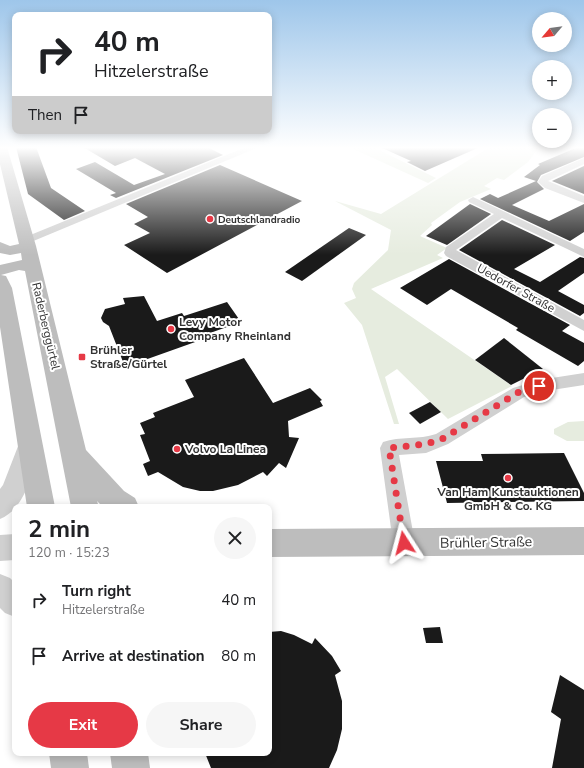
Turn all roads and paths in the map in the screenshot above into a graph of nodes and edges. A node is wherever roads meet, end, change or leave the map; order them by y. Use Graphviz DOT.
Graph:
graph roads {
  1 [pos="179,183"];
  2 [pos="544,183"];
  3 [pos="6,186"];
  4 [pos="473,200"];
  5 [pos="584,200"];
  6 [pos="501,214"];
  7 [pos="0,247"];
  8 [pos="29,251"];
  9 [pos="584,253"];
  10 [pos="0,270"];
  11 [pos="0,280"];
  12 [pos="584,326"];
  13 [pos="576,380"];
  14 [pos="30,443"];
  15 [pos="75,456"];
  16 [pos="40,504"];
  17 [pos="84,504"];
  18 [pos="120,504"];
  19 [pos="0,507"];
  20 [pos="584,541"];
  21 [pos="272,543"];
  22 [pos="404,543"];
  23 [pos="12,547"];
  24 [pos="0,548"];
  25 [pos="0,588"];
  26 [pos="12,600"];
  27 [pos="68,756"];
  28 [pos="129,756"];
  29 [pos="70,768"];
  30 [pos="131,768"];
  1 -- 8 [label="street"];
  2 -- 5 [label="street"];
  3 -- 8 [label="main road, Raderberggürtel"];
  4 -- 6 [label="street"];
  6 -- 9 [label="street"];
  6 -- 12 [label="street, Uedorfer Straße"];
  7 -- 8 [label="main road"];
  8 -- 10 [label="main road"];
  8 -- 15 [label="main road, Raderberggürtel"];
  11 -- 14 [label="main road"];
  13 -- 22 [label="street"];
  14 -- 16 [label="main road"];
  14 -- 19 [label="street"];
  15 -- 17 [label="main road, Raderberggürtel"];
  15 -- 18 [label="main road"];
  20 -- 22 [label="main road, Brühler Straße"];
  21 -- 22 [label="main road, Brühler Straße"];
  23 -- 24 [label="street"];
  25 -- 26 [label="street"];
  27 -- 29 [label="main road"];
  28 -- 30 [label="main road"];
}
